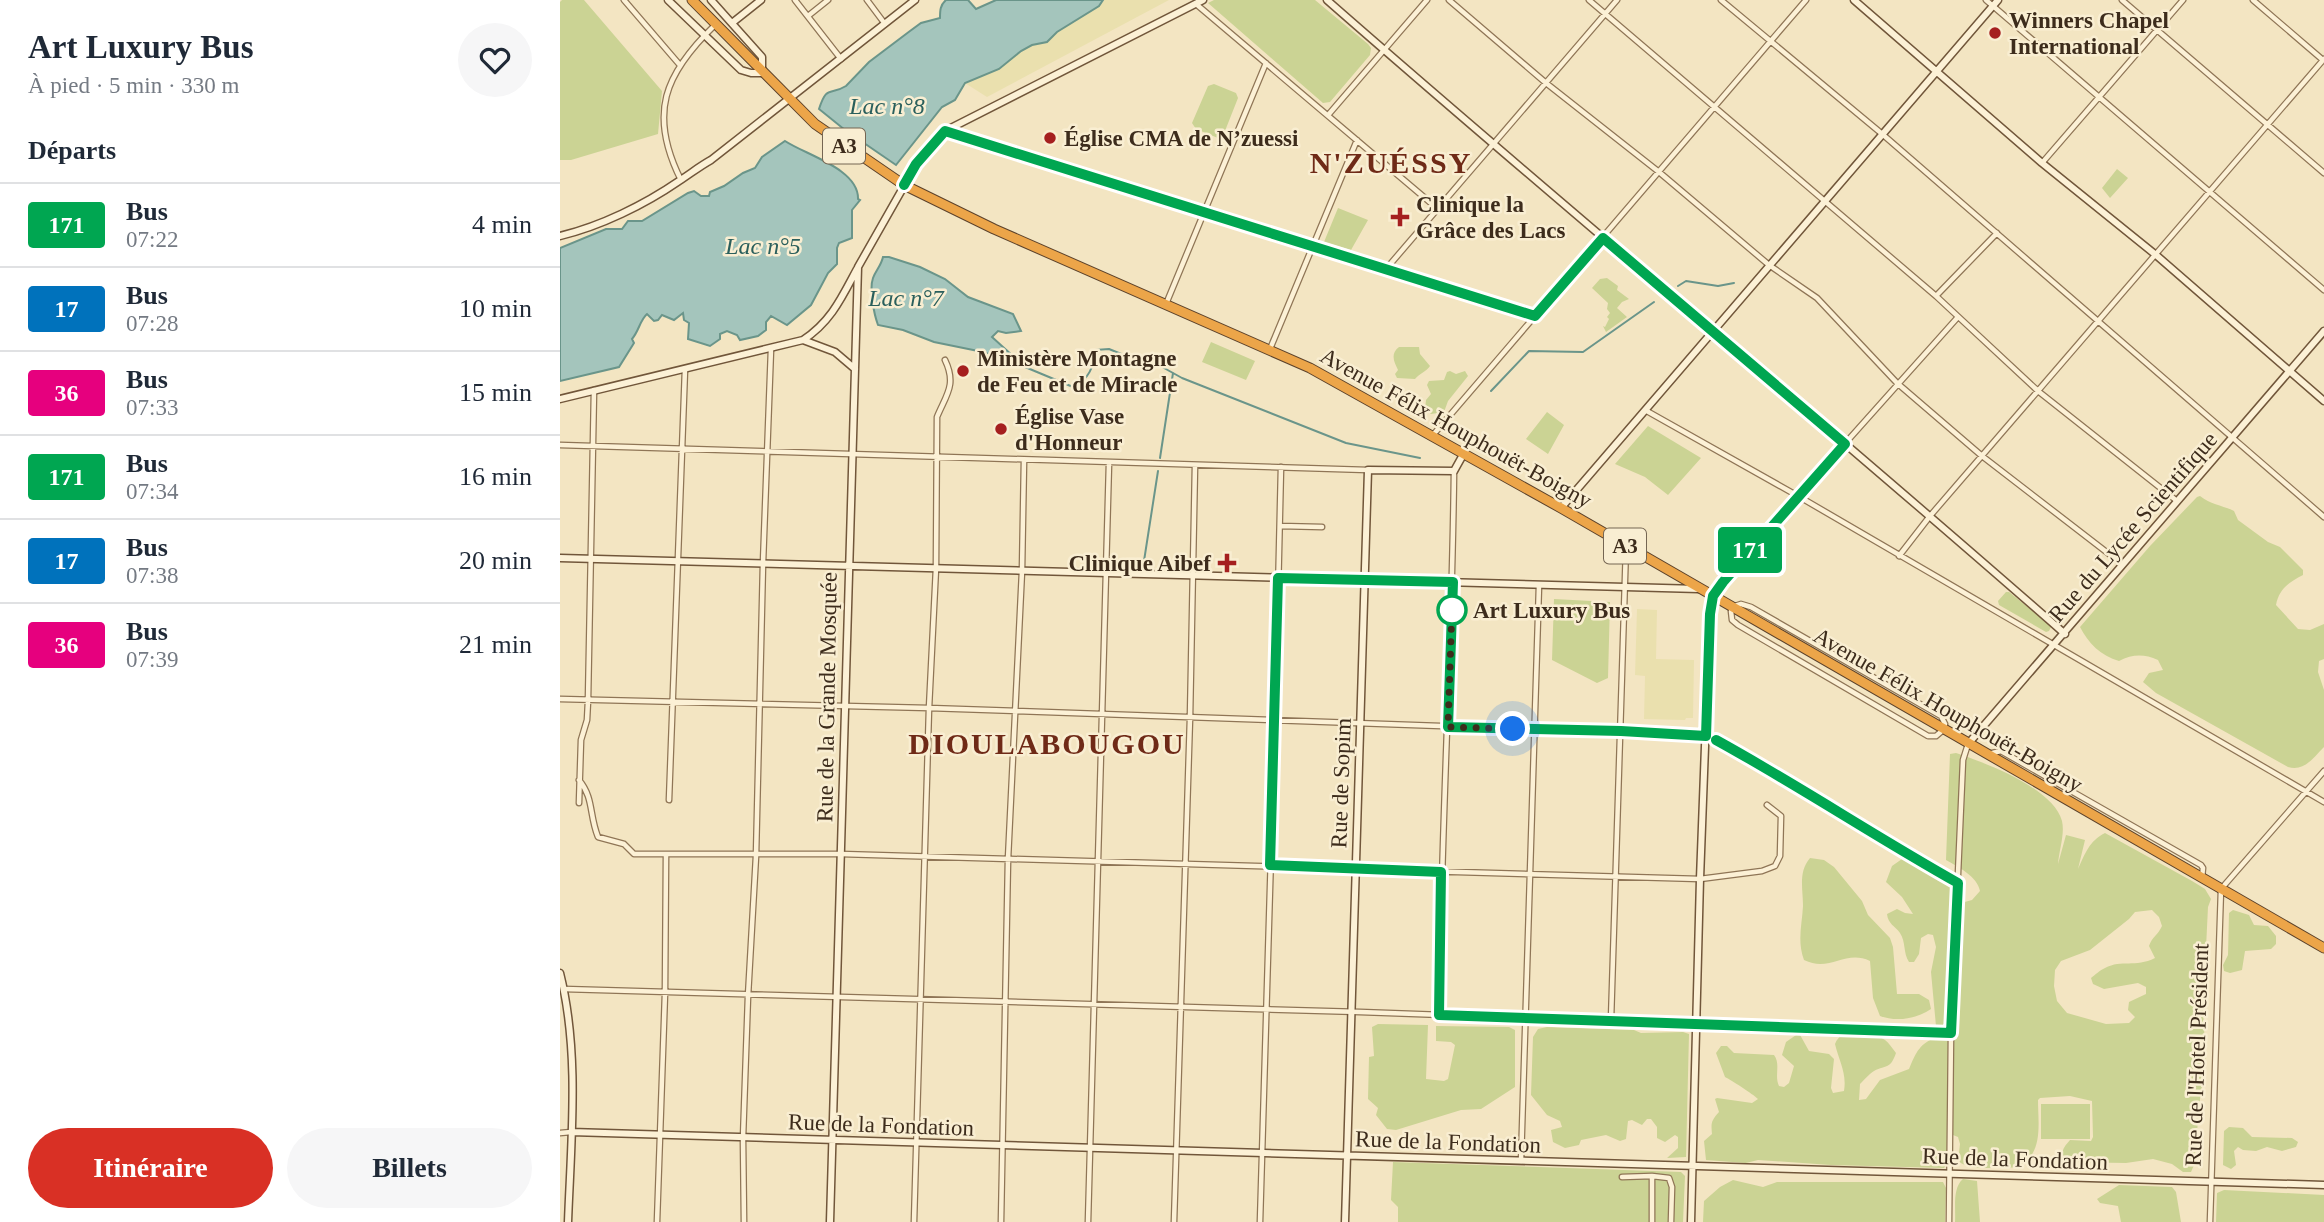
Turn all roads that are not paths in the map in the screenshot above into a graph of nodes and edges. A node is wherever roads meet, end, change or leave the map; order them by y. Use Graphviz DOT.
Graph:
graph roads {
  1 [pos="624,0"];
  2 [pos="668,0"];
  3 [pos="692,0"];
  4 [pos="711,0"];
  5 [pos="761,0"];
  6 [pos="795,0"];
  7 [pos="828,0"];
  8 [pos="867,0"];
  9 [pos="914,0"];
  10 [pos="1327,0"];
  11 [pos="1427,0"];
  12 [pos="1449,0"];
  13 [pos="1589,0"];
  14 [pos="1617,0"];
  15 [pos="1721,0"];
  16 [pos="1806,0"];
  17 [pos="1854,0"];
  18 [pos="1986,0"];
  19 [pos="2122,0"];
  20 [pos="2183,0"];
  21 [pos="2253,0"];
  22 [pos="1199,2"];
  23 [pos="1995,3"];
  24 [pos="1605,14"];
  25 [pos="808,16"];
  26 [pos="732,23"];
  27 [pos="885,24"];
  28 [pos="715,25"];
  29 [pos="2158,30"];
  30 [pos="704,36"];
  31 [pos="1770,42"];
  32 [pos="1384,50"];
  33 [pos="841,59"];
  34 [pos="2324,60"];
  35 [pos="1266,63"];
  36 [pos="679,64"];
  37 [pos="1937,71"];
  38 [pos="762,73"];
  39 [pos="1546,83"];
  40 [pos="2100,97"];
  41 [pos="789,100"];
  42 [pos="1714,106"];
  43 [pos="1329,114"];
  44 [pos="2269,123"];
  45 [pos="945,131"];
  46 [pos="1881,133"];
  47 [pos="1357,140"];
  48 [pos="1494,144"];
  49 [pos="2042,163"];
  50 [pos="1659,172"];
  51 [pos="2324,173"];
  52 [pos="681,180"];
  53 [pos="904,185"];
  54 [pos="2210,191"];
  55 [pos="1825,201"];
  56 [pos="1438,209"];
  57 [pos="1203,213"];
  58 [pos="1997,233"];
  59 [pos="560,234"];
  60 [pos="1603,238"];
  61 [pos="1312,247"];
  62 [pos="2156,255"];
  63 [pos="1769,265"];
  64 [pos="858,267"];
  65 [pos="1386,269"];
  66 [pos="2324,290"];
  67 [pos="1936,296"];
  68 [pos="1166,304"];
  69 [pos="1535,316"];
  70 [pos="1958,317"];
  71 [pos="2098,321"];
  72 [pos="1712,330"];
  73 [pos="2324,331"];
  74 [pos="803,340"];
  75 [pos="771,349"];
  76 [pos="1270,349"];
  77 [pos="945,359"];
  78 [pos="685,369"];
  79 [pos="855,369"];
  80 [pos="2290,372"];
  81 [pos="1897,383"];
  82 [pos="594,390"];
  83 [pos="2038,391"];
  84 [pos="560,399"];
  85 [pos="2324,401"];
  86 [pos="1646,410"];
  87 [pos="1432,436"];
  88 [pos="2233,436"];
  89 [pos="1845,444"];
  90 [pos="560,445"];
  91 [pos="593,446"];
  92 [pos="682,449"];
  93 [pos="767,452"];
  94 [pos="1464,453"];
  95 [pos="852,454"];
  96 [pos="1982,456"];
  97 [pos="935,457"];
  98 [pos="1024,460"];
  99 [pos="1110,463"];
  100 [pos="1195,465"];
  101 [pos="1280,467"];
  102 [pos="1368,470"];
  103 [pos="1454,471"];
  104 [pos="1798,496"];
  105 [pos="2177,501"];
  106 [pos="1561,508"];
  107 [pos="1930,516"];
  108 [pos="2324,517"];
  109 [pos="1280,526"];
  110 [pos="1322,527"];
  111 [pos="1626,547"];
  112 [pos="1899,556"];
  113 [pos="560,558"];
  114 [pos="590,559"];
  115 [pos="677,561"];
  116 [pos="763,563"];
  117 [pos="2122,564"];
  118 [pos="848,566"];
  119 [pos="936,568"];
  120 [pos="1022,570"];
  121 [pos="1108,573"];
  122 [pos="1192,575"];
  123 [pos="1278,578"];
  124 [pos="1365,580"];
  125 [pos="1453,582"];
  126 [pos="1539,585"];
  127 [pos="1626,587"];
  128 [pos="1700,589"];
  129 [pos="1713,596"];
  130 [pos="2065,634"];
  131 [pos="2054,646"];
  132 [pos="560,699"];
  133 [pos="588,701"];
  134 [pos="673,703"];
  135 [pos="760,705"];
  136 [pos="844,707"];
  137 [pos="929,709"];
  138 [pos="1014,711"];
  139 [pos="1103,715"];
  140 [pos="1190,718"];
  141 [pos="1275,720"];
  142 [pos="1361,723"];
  143 [pos="1448,727"];
  144 [pos="1534,729"];
  145 [pos="1621,731"];
  146 [pos="1706,736"];
  147 [pos="1968,744"];
  148 [pos="2324,771"];
  149 [pos="579,780"];
  150 [pos="2306,792"];
  151 [pos="669,800"];
  152 [pos="2324,802"];
  153 [pos="579,803"];
  154 [pos="1767,805"];
  155 [pos="841,854"];
  156 [pos="666,856"];
  157 [pos="756,856"];
  158 [pos="925,856"];
  159 [pos="1009,859"];
  160 [pos="1096,861"];
  161 [pos="1186,863"];
  162 [pos="1270,865"];
  163 [pos="1356,868"];
  164 [pos="1441,872"];
  165 [pos="1529,873"];
  166 [pos="1614,876"];
  167 [pos="1700,879"];
  168 [pos="1958,883"];
  169 [pos="2221,889"];
  170 [pos="2324,948"];
  171 [pos="560,973"];
  172 [pos="564,989"];
  173 [pos="665,993"];
  174 [pos="748,996"];
  175 [pos="835,998"];
  176 [pos="921,1001"];
  177 [pos="1004,1002"];
  178 [pos="1093,1004"];
  179 [pos="1181,1008"];
  180 [pos="1266,1011"];
  181 [pos="1352,1012"];
  182 [pos="1439,1015"];
  183 [pos="1525,1017"];
  184 [pos="1611,1020"];
  185 [pos="1697,1025"];
  186 [pos="1951,1033"];
  187 [pos="560,1132"];
  188 [pos="571,1132"];
  189 [pos="661,1134"];
  190 [pos="743,1138"];
  191 [pos="830,1140"];
  192 [pos="916,1143"];
  193 [pos="1002,1146"];
  194 [pos="1089,1148"];
  195 [pos="1176,1151"];
  196 [pos="1262,1154"];
  197 [pos="1348,1157"];
  198 [pos="1521,1161"];
  199 [pos="1693,1166"];
  200 [pos="1951,1174"];
  201 [pos="1652,1176"];
  202 [pos="1622,1177"];
  203 [pos="2211,1182"];
  204 [pos="2324,1185"];
  205 [pos="568,1222"];
  206 [pos="657,1222"];
  207 [pos="744,1222"];
  208 [pos="830,1222"];
  209 [pos="914,1222"];
  210 [pos="1001,1222"];
  211 [pos="1088,1222"];
  212 [pos="1174,1222"];
  213 [pos="1259,1222"];
  214 [pos="1345,1222"];
  215 [pos="1652,1222"];
  216 [pos="1671,1222"];
  217 [pos="1691,1222"];
  218 [pos="1949,1222"];
  219 [pos="2210,1222"];
  1 -- 36 [label="street"];
  2 -- 30 [label="street"];
  3 -- 28 [label="highway, Avenue Félix Houphouët-Boigny / A3"];
  4 -- 26 [label="street"];
  5 -- 26 [label="street"];
  6 -- 25 [label="street"];
  7 -- 25 [label="street"];
  8 -- 27 [label="street"];
  9 -- 27 [label="street"];
  10 -- 32 [label="street"];
  11 -- 32 [label="street"];
  12 -- 39 [label="street"];
  13 -- 24 [label="street"];
  14 -- 24 [label="street"];
  15 -- 31 [label="street"];
  16 -- 31 [label="street"];
  17 -- 37 [label="street"];
  18 -- 23 [label="street"];
  19 -- 29 [label="street"];
  20 -- 29 [label="street"];
  21 -- 34 [label="street"];
  22 -- 35 [label="street"];
  22 -- 45 [label="street"];
  23 -- 37 [label="street"];
  23 -- 40 [label="street"];
  24 -- 39 [label="street"];
  24 -- 42 [label="street"];
  25 -- 33 [label="street"];
  26 -- 38 [label="street"];
  27 -- 33 [label="street"];
  28 -- 30 [label="street"];
  28 -- 38 [label="highway, Avenue Félix Houphouët-Boigny / A3"];
  29 -- 40 [label="street"];
  29 -- 44 [label="street"];
  30 -- 36 [label="street"];
  30 -- 38 [label="street"];
  31 -- 42 [label="street"];
  31 -- 46 [label="street"];
  32 -- 43 [label="street"];
  32 -- 48 [label="street"];
  33 -- 41 [label="street"];
  34 -- 44 [label="street"];
  35 -- 43 [label="street"];
  35 -- 57 [label="street"];
  36 -- 52 [label="street"];
  37 -- 46 [label="street"];
  37 -- 49 [label="street"];
  38 -- 41 [label="highway, Avenue Félix Houphouët-Boigny / A3"];
  39 -- 48 [label="street"];
  39 -- 50 [label="street"];
  40 -- 49 [label="street"];
  40 -- 54 [label="street"];
  41 -- 52 [label="street"];
  41 -- 53 [label="highway, Avenue Félix Houphouët-Boigny / A3"];
  42 -- 50 [label="street"];
  42 -- 55 [label="street"];
  43 -- 47 [label="street"];
  44 -- 51 [label="street"];
  44 -- 54 [label="street"];
  45 -- 53 [label="street, Rue de la Grande Mosquée"];
  45 -- 57 [label="street"];
  46 -- 55 [label="street"];
  46 -- 58 [label="street"];
  47 -- 56 [label="street"];
  47 -- 61 [label="street"];
  48 -- 56 [label="street"];
  48 -- 60 [label="street"];
  49 -- 62 [label="street"];
  50 -- 60 [label="street"];
  50 -- 63 [label="street"];
  52 -- 59 [label="street"];
  53 -- 64 [label="street, Rue de la Grande Mosquée"];
  53 -- 68 [label="highway, Avenue Félix Houphouët-Boigny / A3"];
  54 -- 62 [label="street"];
  54 -- 66 [label="street"];
  55 -- 63 [label="street"];
  55 -- 67 [label="street"];
  56 -- 65 [label="street"];
  57 -- 61 [label="street"];
  57 -- 68 [label="street"];
  58 -- 67 [label="street"];
  58 -- 71 [label="street"];
  60 -- 69 [label="street"];
  60 -- 72 [label="street"];
  61 -- 65 [label="street"];
  61 -- 76 [label="street"];
  62 -- 71 [label="street"];
  62 -- 80 [label="street"];
  63 -- 72 [label="street"];
  63 -- 81 [label="street"];
  64 -- 74 [label="street"];
  64 -- 79 [label="street, Rue de la Grande Mosquée"];
  65 -- 69 [label="street"];
  67 -- 70 [label="street"];
  68 -- 76 [label="highway, Avenue Félix Houphouët-Boigny / A3"];
  69 -- 87 [label="street"];
  70 -- 81 [label="street"];
  70 -- 83 [label="street"];
  71 -- 83 [label="street"];
  71 -- 88 [label="street"];
  72 -- 86 [label="street"];
  72 -- 89 [label="street"];
  73 -- 80 [label="street, Rue du Lycée Scientifique"];
  74 -- 75 [label="street"];
  74 -- 79 [label="street"];
  75 -- 78 [label="street"];
  75 -- 93 [label="street"];
  76 -- 87 [label="highway, Avenue Félix Houphouët-Boigny / A3"];
  77 -- 97 [label="street"];
  78 -- 82 [label="street"];
  78 -- 92 [label="street"];
  79 -- 95 [label="street, Rue de la Grande Mosquée"];
  80 -- 85 [label="street"];
  80 -- 88 [label="street, Rue du Lycée Scientifique"];
  81 -- 89 [label="street"];
  81 -- 96 [label="street"];
  82 -- 84 [label="street"];
  82 -- 91 [label="street"];
  83 -- 96 [label="street"];
  83 -- 105 [label="street"];
  86 -- 104 [label="street"];
  86 -- 106 [label="street"];
  87 -- 94 [label="highway, Avenue Félix Houphouët-Boigny / A3"];
  88 -- 105 [label="street, Rue du Lycée Scientifique"];
  88 -- 108 [label="street"];
  89 -- 104 [label="street"];
  89 -- 107 [label="street"];
  90 -- 91 [label="street"];
  91 -- 92 [label="street"];
  91 -- 114 [label="street"];
  92 -- 93 [label="street"];
  92 -- 115 [label="street"];
  93 -- 95 [label="street"];
  93 -- 116 [label="street"];
  94 -- 103 [label="street"];
  94 -- 106 [label="highway, Avenue Félix Houphouët-Boigny / A3"];
  95 -- 97 [label="street"];
  95 -- 118 [label="street, Rue de la Grande Mosquée"];
  96 -- 107 [label="street"];
  96 -- 117 [label="street"];
  97 -- 98 [label="street"];
  97 -- 119 [label="street"];
  98 -- 99 [label="street"];
  98 -- 120 [label="street"];
  99 -- 100 [label="street"];
  99 -- 121 [label="street"];
  100 -- 101 [label="street"];
  100 -- 122 [label="street"];
  101 -- 102 [label="street"];
  101 -- 109 [label="street"];
  102 -- 103 [label="street"];
  102 -- 124 [label="street, Rue de Sopim"];
  103 -- 125 [label="street"];
  104 -- 112 [label="street"];
  104 -- 129 [label="street"];
  105 -- 117 [label="street, Rue du Lycée Scientifique"];
  106 -- 111 [label="highway, Avenue Félix Houphouët-Boigny / A3"];
  107 -- 112 [label="street"];
  107 -- 130 [label="street"];
  109 -- 110 [label="street"];
  109 -- 123 [label="street"];
  111 -- 127 [label="street"];
  111 -- 128 [label="highway, Avenue Félix Houphouët-Boigny / A3"];
  112 -- 131 [label="street"];
  113 -- 114 [label="street"];
  114 -- 115 [label="street"];
  114 -- 133 [label="street"];
  115 -- 116 [label="street"];
  115 -- 134 [label="street"];
  116 -- 118 [label="street"];
  116 -- 135 [label="street"];
  117 -- 130 [label="street, Rue du Lycée Scientifique"];
  118 -- 119 [label="street"];
  118 -- 136 [label="street, Rue de la Grande Mosquée"];
  119 -- 120 [label="street"];
  119 -- 137 [label="street"];
  120 -- 121 [label="street"];
  120 -- 138 [label="street"];
  121 -- 122 [label="street"];
  121 -- 139 [label="street"];
  122 -- 123 [label="street"];
  122 -- 140 [label="street"];
  123 -- 124 [label="street"];
  123 -- 141 [label="street"];
  124 -- 125 [label="street"];
  124 -- 142 [label="street, Rue de Sopim"];
  125 -- 126 [label="street"];
  125 -- 143 [label="street"];
  126 -- 127 [label="street"];
  126 -- 144 [label="street"];
  127 -- 128 [label="street"];
  127 -- 145 [label="street"];
  128 -- 129 [label="highway, Avenue Félix Houphouët-Boigny / A3"];
  129 -- 146 [label="street"];
  129 -- 147 [label="highway, Avenue Félix Houphouët-Boigny / A3"];
  130 -- 131 [label="street, Rue du Lycée Scientifique"];
  131 -- 147 [label="street, Rue du Lycée Scientifique"];
  131 -- 150 [label="street"];
  132 -- 133 [label="street"];
  133 -- 134 [label="street"];
  133 -- 149 [label="street"];
  134 -- 135 [label="street"];
  134 -- 151 [label="street"];
  135 -- 136 [label="street"];
  135 -- 157 [label="street"];
  136 -- 137 [label="street"];
  136 -- 155 [label="street, Rue de la Grande Mosquée"];
  137 -- 138 [label="street"];
  137 -- 158 [label="street"];
  138 -- 139 [label="street"];
  138 -- 159 [label="street"];
  139 -- 140 [label="street"];
  139 -- 160 [label="street"];
  140 -- 141 [label="street"];
  140 -- 161 [label="street"];
  141 -- 142 [label="street"];
  141 -- 162 [label="street"];
  142 -- 143 [label="street"];
  142 -- 163 [label="street, Rue de Sopim"];
  143 -- 144 [label="street"];
  143 -- 164 [label="street"];
  144 -- 145 [label="street"];
  144 -- 165 [label="street"];
  145 -- 146 [label="street"];
  145 -- 166 [label="street"];
  146 -- 167 [label="street"];
  146 -- 168 [label="street"];
  147 -- 168 [label="street"];
  147 -- 169 [label="highway, Avenue Félix Houphouët-Boigny / A3"];
  148 -- 150 [label="street"];
  149 -- 153 [label="street"];
  149 -- 156 [label="street"];
  150 -- 152 [label="street"];
  150 -- 169 [label="street"];
  154 -- 167 [label="street"];
  155 -- 157 [label="street"];
  155 -- 158 [label="street"];
  155 -- 175 [label="street, Rue de la Grande Mosquée"];
  156 -- 157 [label="street"];
  156 -- 173 [label="street"];
  157 -- 174 [label="street"];
  158 -- 159 [label="street"];
  158 -- 176 [label="street"];
  159 -- 160 [label="street"];
  159 -- 177 [label="street"];
  160 -- 161 [label="street"];
  160 -- 178 [label="street"];
  161 -- 162 [label="street"];
  161 -- 179 [label="street"];
  162 -- 163 [label="street"];
  162 -- 180 [label="street"];
  163 -- 164 [label="street"];
  163 -- 181 [label="street, Rue de Sopim"];
  164 -- 165 [label="street"];
  164 -- 182 [label="street"];
  165 -- 166 [label="street"];
  165 -- 183 [label="street"];
  166 -- 167 [label="street"];
  166 -- 184 [label="street"];
  167 -- 185 [label="street"];
  168 -- 186 [label="street"];
  169 -- 170 [label="highway, Avenue Félix Houphouët-Boigny / A3"];
  169 -- 203 [label="street, Rue de l'Hotel Président"];
  171 -- 172 [label="street"];
  172 -- 173 [label="street"];
  172 -- 188 [label="street"];
  173 -- 174 [label="street"];
  173 -- 189 [label="street"];
  174 -- 175 [label="street"];
  174 -- 190 [label="street"];
  175 -- 176 [label="street"];
  175 -- 191 [label="street, Rue de la Grande Mosquée"];
  176 -- 177 [label="street"];
  176 -- 192 [label="street"];
  177 -- 178 [label="street"];
  177 -- 193 [label="street"];
  178 -- 179 [label="street"];
  178 -- 194 [label="street"];
  179 -- 180 [label="street"];
  179 -- 195 [label="street"];
  180 -- 181 [label="street"];
  180 -- 196 [label="street"];
  181 -- 182 [label="street"];
  181 -- 197 [label="street, Rue de Sopim"];
  182 -- 183 [label="street"];
  183 -- 184 [label="street"];
  183 -- 198 [label="street"];
  184 -- 185 [label="street"];
  185 -- 186 [label="street"];
  185 -- 199 [label="street"];
  186 -- 200 [label="street"];
  187 -- 188 [label="street"];
  188 -- 189 [label="street, Rue de la Fondation"];
  188 -- 205 [label="street"];
  189 -- 190 [label="street, Rue de la Fondation"];
  189 -- 206 [label="street"];
  190 -- 191 [label="street, Rue de la Fondation"];
  190 -- 207 [label="street"];
  191 -- 192 [label="street, Rue de la Fondation"];
  191 -- 208 [label="street, Rue de la Grande Mosquée"];
  192 -- 193 [label="street, Rue de la Fondation"];
  192 -- 209 [label="street"];
  193 -- 194 [label="street, Rue de la Fondation"];
  193 -- 210 [label="street"];
  194 -- 195 [label="street, Rue de la Fondation"];
  194 -- 211 [label="street"];
  195 -- 196 [label="street, Rue de la Fondation"];
  195 -- 212 [label="street"];
  196 -- 197 [label="street, Rue de la Fondation"];
  196 -- 213 [label="street"];
  197 -- 198 [label="street, Rue de la Fondation"];
  197 -- 214 [label="street, Rue de Sopim"];
  198 -- 199 [label="street, Rue de la Fondation"];
  199 -- 200 [label="street, Rue de la Fondation"];
  199 -- 217 [label="street"];
  200 -- 203 [label="street, Rue de la Fondation"];
  200 -- 218 [label="street"];
  201 -- 202 [label="street"];
  201 -- 215 [label="street"];
  201 -- 216 [label="street"];
  203 -- 204 [label="street, Rue de la Fondation"];
  203 -- 219 [label="street, Rue de l'Hotel Président"];
}
